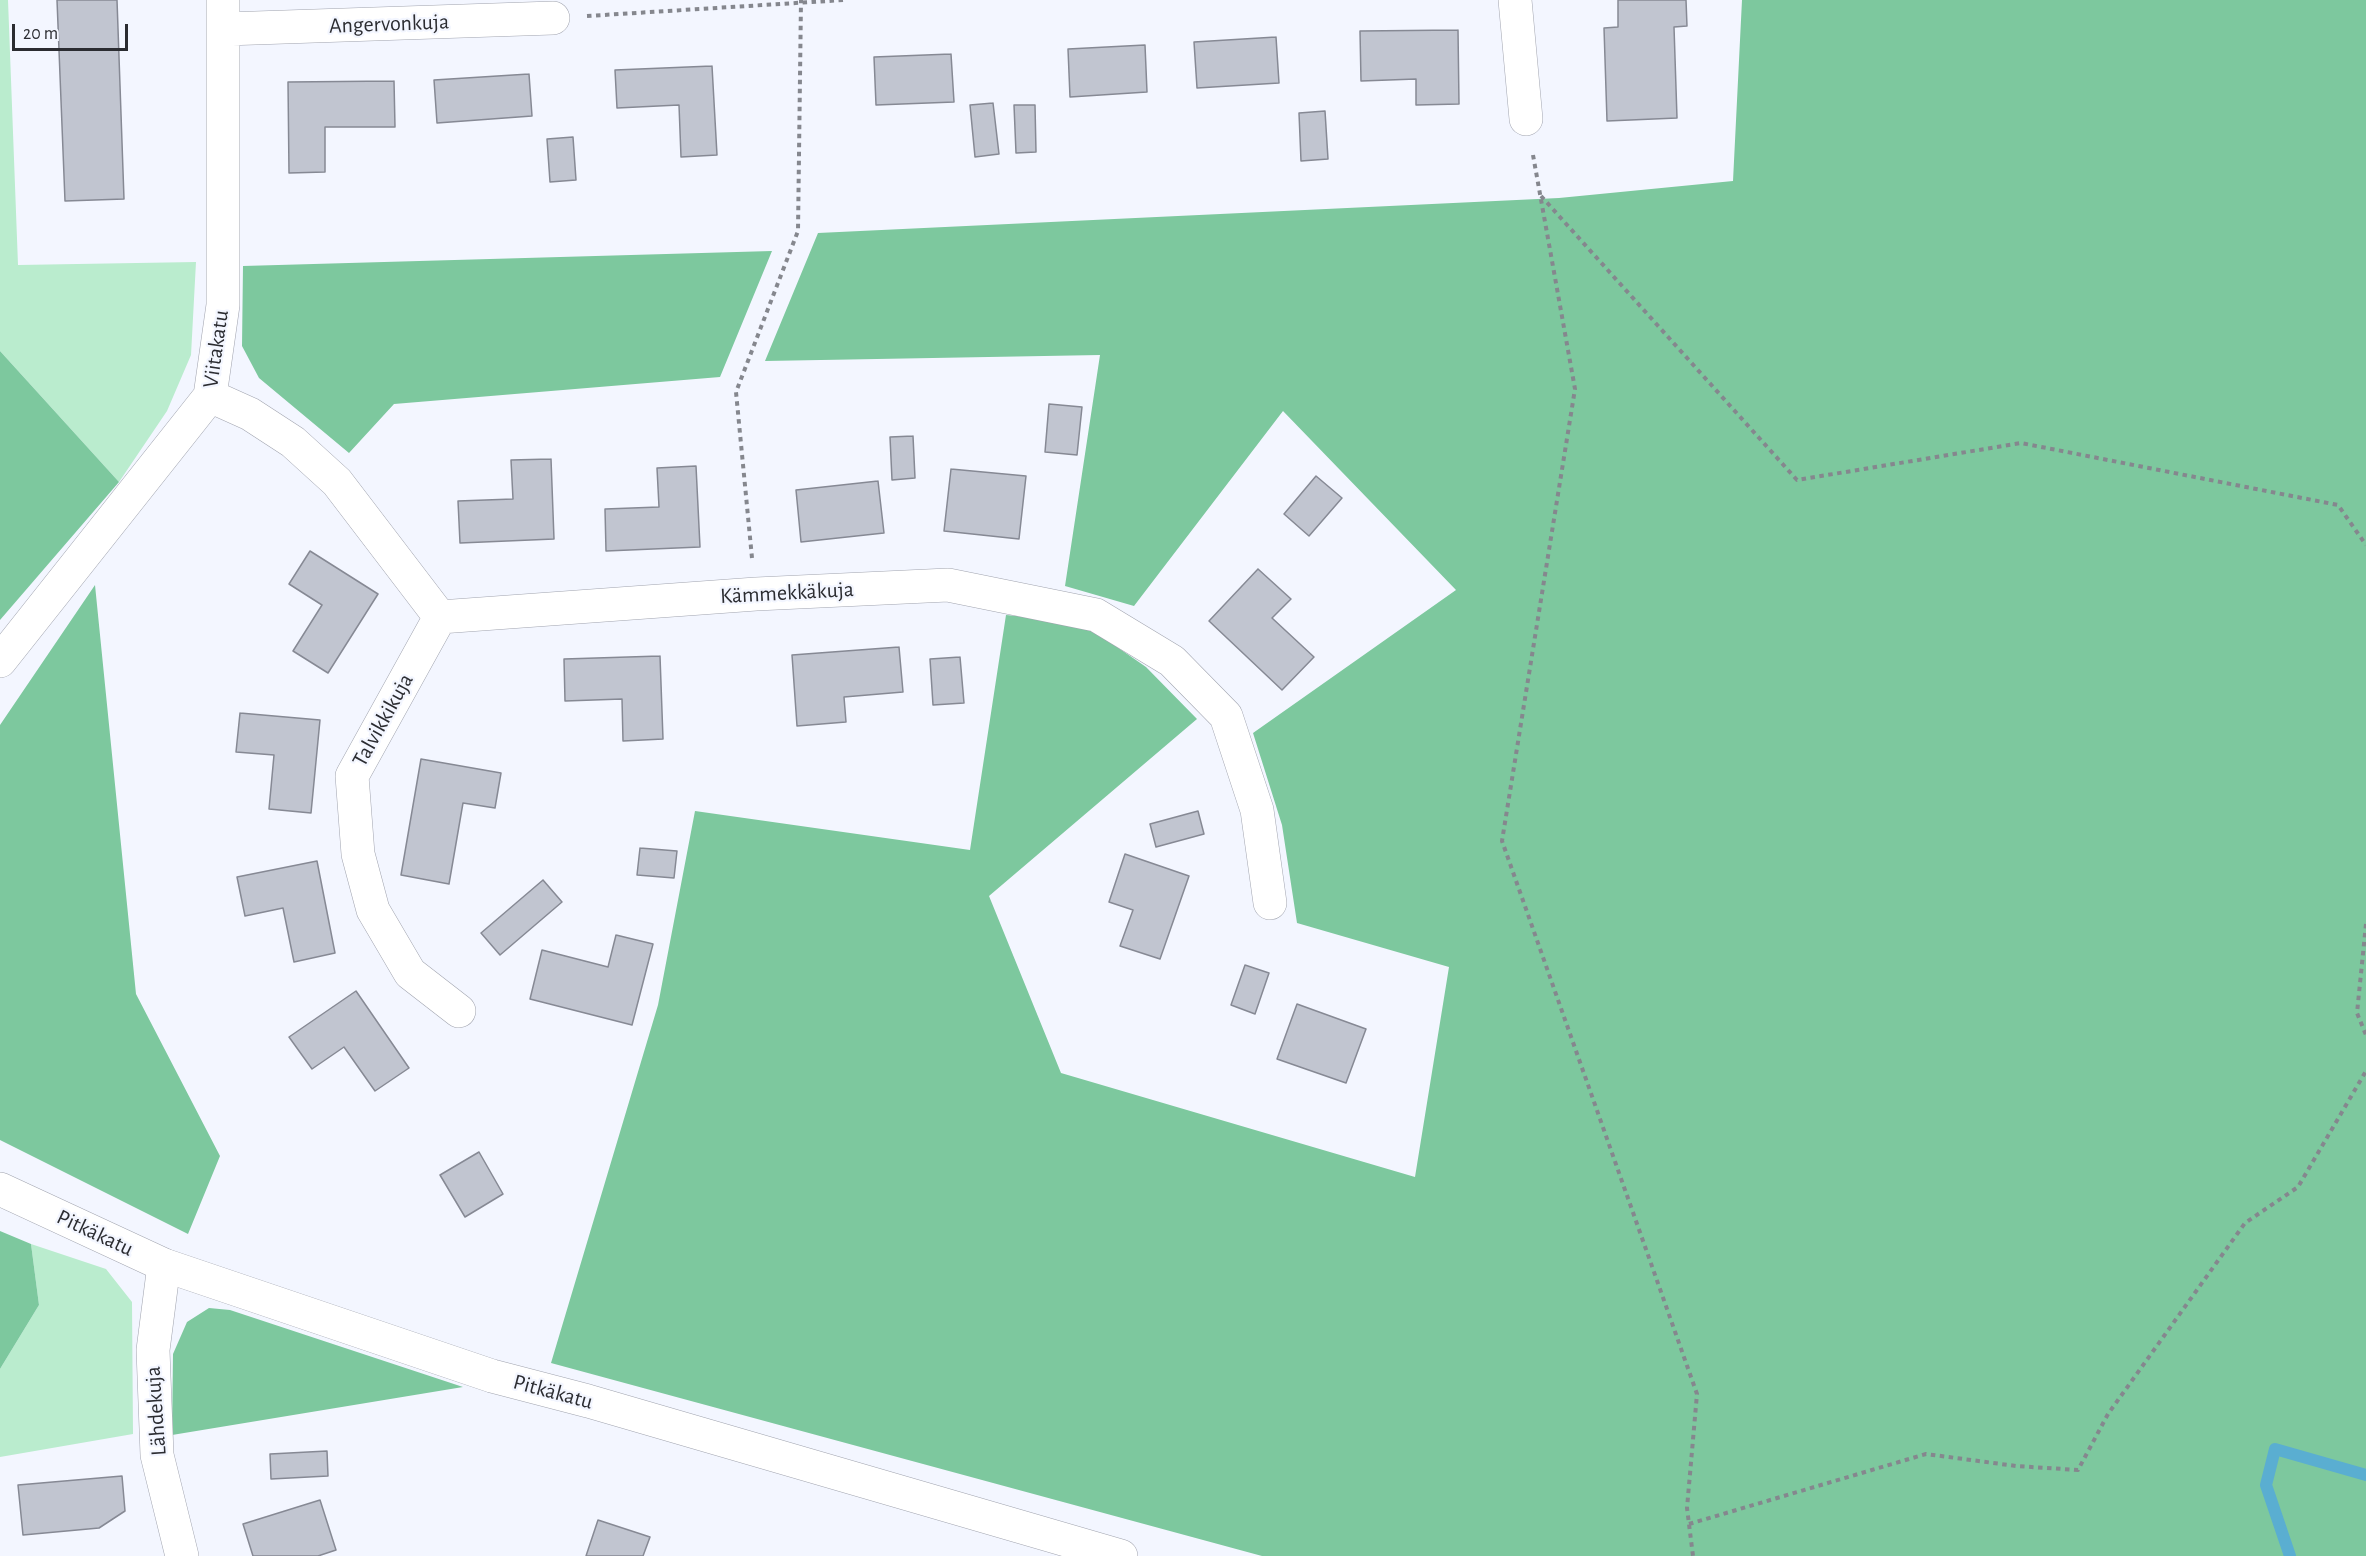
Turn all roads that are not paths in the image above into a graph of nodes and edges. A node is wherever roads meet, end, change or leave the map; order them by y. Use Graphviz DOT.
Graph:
graph roads {
  1 [pos="1515,0"];
  2 [pos="224,15"];
  3 [pos="553,18"];
  4 [pos="1526,119"];
  5 [pos="210,396"];
  6 [pos="440,617"];
  7 [pos="0,661"];
  8 [pos="1270,903"];
  9 [pos="459,1011"];
  10 [pos="0,1189"];
  11 [pos="164,1265"];
  12 [pos="182,1556"];
  13 [pos="1121,1556"];
  1 -- 4 [label="street"];
  2 -- 3 [label="street, Angervonkuja"];
  2 -- 5 [label="street, Viitakatu"];
  5 -- 6 [label="street"];
  5 -- 7 [label="street, Viitakatu"];
  6 -- 8 [label="street, Kämmekkäkuja"];
  6 -- 9 [label="street, Talvikkikuja"];
  10 -- 11 [label="street, Pitkäkatu"];
  11 -- 12 [label="street, Lähdekuja"];
  11 -- 13 [label="street, Pitkäkatu"];
}
